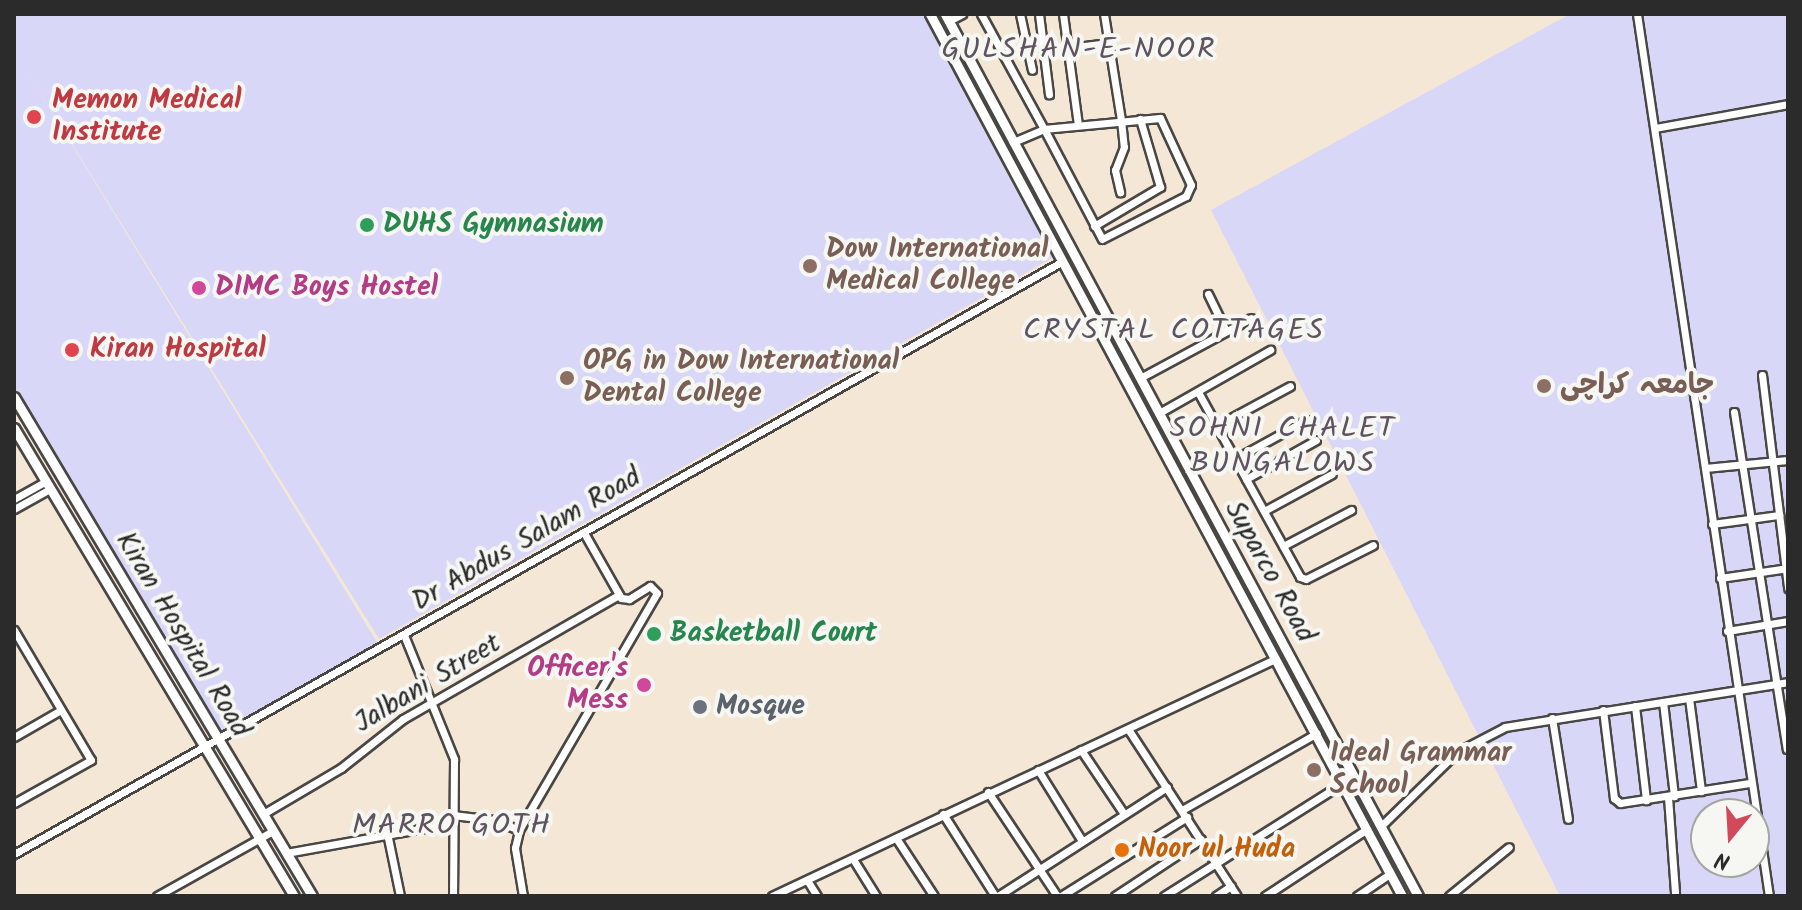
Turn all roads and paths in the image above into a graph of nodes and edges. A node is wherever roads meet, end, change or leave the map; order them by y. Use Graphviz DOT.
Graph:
graph roads {
  1 [pos="930,14"];
  2 [pos="962,14"];
  3 [pos="981,14"];
  4 [pos="1020,14"];
  5 [pos="1039,14"];
  6 [pos="1063,14"];
  7 [pos="1104,14"];
  8 [pos="1637,14"];
  9 [pos="947,17"];
  10 [pos="1109,43"];
  11 [pos="1068,48"];
  12 [pos="1032,70"];
  13 [pos="1049,94"];
  14 [pos="1788,104"];
  15 [pos="1140,119"];
  16 [pos="1121,120"];
  17 [pos="1078,125"];
  18 [pos="1655,128"];
  19 [pos="1044,129"];
  20 [pos="1013,142"];
  21 [pos="1025,164"];
  22 [pos="1014,170"];
  23 [pos="1120,192"];
  24 [pos="1094,226"];
  25 [pos="1061,262"];
  26 [pos="1208,294"];
  27 [pos="1251,318"];
  28 [pos="1226,331"];
  29 [pos="1270,350"];
  30 [pos="1762,375"];
  31 [pos="1140,378"];
  32 [pos="1290,386"];
  33 [pos="1198,392"];
  34 [pos="14,397"];
  35 [pos="1734,412"];
  36 [pos="1159,413"];
  37 [pos="1306,420"];
  38 [pos="1216,426"];
  39 [pos="14,428"];
  40 [pos="1316,440"];
  41 [pos="1235,459"];
  42 [pos="1772,460"];
  43 [pos="1788,460"];
  44 [pos="1742,462"];
  45 [pos="1705,468"];
  46 [pos="1332,474"];
  47 [pos="1246,479"];
  48 [pos="48,485"];
  49 [pos="1196,485"];
  50 [pos="1185,492"];
  51 [pos="27,497"];
  52 [pos="14,499"];
  53 [pos="14,509"];
  54 [pos="1351,510"];
  55 [pos="1264,511"];
  56 [pos="1779,515"];
  57 [pos="1750,519"];
  58 [pos="1712,524"];
  59 [pos="584,533"];
  60 [pos="98,537"];
  61 [pos="85,544"];
  62 [pos="1373,545"];
  63 [pos="1283,546"];
  64 [pos="1787,568"];
  65 [pos="1757,573"];
  66 [pos="1720,578"];
  67 [pos="1788,588"];
  68 [pos="619,595"];
  69 [pos="1788,621"];
  70 [pos="1765,625"];
  71 [pos="14,630"];
  72 [pos="1727,631"];
  73 [pos="404,635"];
  74 [pos="1275,659"];
  75 [pos="1788,682"];
  76 [pos="1774,684"];
  77 [pos="1735,691"];
  78 [pos="1689,698"];
  79 [pos="1663,702"];
  80 [pos="433,703"];
  81 [pos="1635,706"];
  82 [pos="61,710"];
  83 [pos="1603,710"];
  84 [pos="1552,718"];
  85 [pos="1128,729"];
  86 [pos="1317,733"];
  87 [pos="14,737"];
  88 [pos="218,738"];
  89 [pos="207,745"];
  90 [pos="1787,749"];
  91 [pos="1081,750"];
  92 [pos="1346,762"];
  93 [pos="1336,768"];
  94 [pos="1038,770"];
  95 [pos="1344,782"];
  96 [pos="1749,783"];
  97 [pos="1167,787"];
  98 [pos="1701,791"];
  99 [pos="988,792"];
  100 [pos="1671,796"];
  101 [pos="1646,800"];
  102 [pos="14,803"];
  103 [pos="1184,813"];
  104 [pos="263,814"];
  105 [pos="943,814"];
  106 [pos="1124,814"];
  107 [pos="453,819"];
  108 [pos="1568,819"];
  109 [pos="1381,826"];
  110 [pos="1367,829"];
  111 [pos="519,830"];
  112 [pos="273,831"];
  113 [pos="387,833"];
  114 [pos="260,838"];
  115 [pos="896,838"];
  116 [pos="1201,839"];
  117 [pos="1082,841"];
  118 [pos="1509,847"];
  119 [pos="286,853"];
  120 [pos="14,854"];
  121 [pos="853,859"];
  122 [pos="1216,862"];
  123 [pos="1040,870"];
  124 [pos="1390,874"];
  125 [pos="807,880"];
  126 [pos="1231,886"];
  127 [pos="789,892"];
  128 [pos="1675,893"];
  129 [pos="157,896"];
  130 [pos="294,896"];
  131 [pos="312,896"];
  132 [pos="400,896"];
  133 [pos="453,896"];
  134 [pos="523,896"];
  135 [pos="772,896"];
  136 [pos="817,896"];
  137 [pos="876,896"];
  138 [pos="934,896"];
  139 [pos="997,896"];
  140 [pos="1059,896"];
  141 [pos="1115,896"];
  142 [pos="1164,896"];
  143 [pos="1216,896"];
  144 [pos="1237,896"];
  145 [pos="1265,896"];
  146 [pos="1357,896"];
  147 [pos="1402,896"];
  148 [pos="1417,896"];
  149 [pos="1449,896"];
  150 [pos="1769,896"];
  1 -- 22 [label="main road, Suparco Road"];
  2 -- 9 [label="street"];
  3 -- 19 [label="street"];
  4 -- 12 [label="street"];
  5 -- 13 [label="street"];
  6 -- 11 [label="street"];
  7 -- 10 [label="street"];
  8 -- 18 [label="street"];
  9 -- 20 [label="main road, Suparco Road"];
  10 -- 11 [label="street"];
  10 -- 16 [label="street"];
  11 -- 17 [label="street"];
  14 -- 18 [label="street"];
  15 -- 16 [label="street"];
  15 -- 24 [label="street"];
  15 -- 24 [label="street"];
  16 -- 17 [label="street"];
  16 -- 23 [label="street"];
  17 -- 19 [label="street"];
  18 -- 45 [label="street"];
  19 -- 20 [label="street"];
  19 -- 24 [label="street"];
  20 -- 21 [label="main road, Suparco Road"];
  21 -- 22 [label="main road"];
  21 -- 31 [label="main road, Suparco Road"];
  22 -- 25 [label="main road, Suparco Road"];
  25 -- 50 [label="main road, Suparco Road"];
  25 -- 59 [label="street, Dr Abdus Salam Road"];
  26 -- 28 [label="street"];
  27 -- 28 [label="street"];
  28 -- 31 [label="street"];
  29 -- 33 [label="street"];
  30 -- 42 [label="street"];
  31 -- 36 [label="main road, Suparco Road"];
  32 -- 38 [label="street"];
  33 -- 36 [label="street"];
  33 -- 38 [label="street"];
  34 -- 60 [label="main road, Kiran Hospital Road"];
  35 -- 44 [label="street"];
  36 -- 49 [label="main road, Suparco Road"];
  37 -- 41 [label="street"];
  38 -- 41 [label="street"];
  39 -- 48 [label="main road, Kiran Hospital Road"];
  40 -- 47 [label="street"];
  41 -- 47 [label="street"];
  42 -- 43 [label="street"];
  42 -- 44 [label="street"];
  42 -- 56 [label="street"];
  44 -- 45 [label="street"];
  44 -- 57 [label="street"];
  45 -- 58 [label="street"];
  46 -- 55 [label="street"];
  47 -- 55 [label="street"];
  48 -- 51 [label="street"];
  48 -- 61 [label="main road, Kiran Hospital Road"];
  49 -- 50 [label="main road"];
  49 -- 92 [label="main road, Suparco Road"];
  50 -- 74 [label="main road, Suparco Road"];
  51 -- 52 [label="street"];
  51 -- 53 [label="street"];
  54 -- 63 [label="street"];
  55 -- 63 [label="street"];
  56 -- 57 [label="street"];
  56 -- 64 [label="street"];
  57 -- 58 [label="street"];
  57 -- 65 [label="street"];
  58 -- 66 [label="street"];
  59 -- 68 [label="street"];
  59 -- 73 [label="street, Dr Abdus Salam Road"];
  60 -- 61 [label="main road"];
  60 -- 88 [label="main road, Kiran Hospital Road"];
  61 -- 89 [label="main road, Kiran Hospital Road"];
  62 -- 63 [label="street"];
  64 -- 65 [label="street"];
  64 -- 67 [label="street"];
  65 -- 66 [label="street"];
  65 -- 70 [label="street"];
  66 -- 72 [label="street"];
  68 -- 80 [label="street, Jalbani Street"];
  68 -- 111 [label="street, Jalbani Street"];
  69 -- 70 [label="street"];
  70 -- 72 [label="street"];
  70 -- 76 [label="street"];
  71 -- 82 [label="street"];
  72 -- 77 [label="street"];
  73 -- 80 [label="street"];
  73 -- 88 [label="street, Dr Abdus Salam Road"];
  74 -- 85 [label="street"];
  74 -- 86 [label="main road, Suparco Road"];
  75 -- 76 [label="street"];
  76 -- 77 [label="street"];
  76 -- 90 [label="street"];
  77 -- 78 [label="street"];
  77 -- 96 [label="street"];
  78 -- 79 [label="street"];
  78 -- 98 [label="street"];
  79 -- 81 [label="street"];
  79 -- 100 [label="street"];
  80 -- 104 [label="street, Jalbani Street"];
  80 -- 107 [label="street"];
  81 -- 83 [label="street"];
  81 -- 101 [label="street"];
  82 -- 87 [label="street"];
  82 -- 102 [label="street"];
  83 -- 84 [label="street"];
  83 -- 101 [label="street"];
  84 -- 108 [label="street"];
  84 -- 109 [label="street"];
  85 -- 91 [label="street"];
  85 -- 97 [label="street"];
  86 -- 93 [label="main road, Suparco Road"];
  86 -- 103 [label="street"];
  88 -- 89 [label="street, Dr Abdus Salam Road"];
  88 -- 104 [label="main road, Kiran Hospital Road"];
  89 -- 114 [label="main road, Kiran Hospital Road"];
  89 -- 120 [label="street, Dr Abdus Salam Road"];
  91 -- 94 [label="street"];
  91 -- 106 [label="street"];
  92 -- 93 [label="main road"];
  92 -- 109 [label="main road, Suparco Road"];
  93 -- 95 [label="main road, Suparco Road"];
  94 -- 99 [label="street"];
  94 -- 117 [label="street"];
  95 -- 110 [label="main road, Suparco Road"];
  95 -- 122 [label="street"];
  96 -- 98 [label="street"];
  96 -- 150 [label="street"];
  97 -- 103 [label="street"];
  97 -- 106 [label="street"];
  98 -- 100 [label="street"];
  99 -- 105 [label="street"];
  99 -- 123 [label="street"];
  100 -- 101 [label="street"];
  100 -- 128 [label="street"];
  103 -- 116 [label="street"];
  103 -- 140 [label="street"];
  104 -- 112 [label="main road, Kiran Hospital Road"];
  105 -- 115 [label="street"];
  105 -- 139 [label="street"];
  106 -- 117 [label="street"];
  107 -- 111 [label="street"];
  107 -- 113 [label="street"];
  107 -- 133 [label="street"];
  109 -- 148 [label="main road, Suparco Road"];
  110 -- 124 [label="main road, Suparco Road"];
  110 -- 145 [label="street"];
  111 -- 134 [label="street"];
  112 -- 114 [label="street"];
  112 -- 119 [label="main road, Kiran Hospital Road"];
  113 -- 119 [label="street"];
  113 -- 132 [label="street"];
  114 -- 129 [label="street"];
  114 -- 130 [label="main road, Kiran Hospital Road"];
  115 -- 121 [label="street"];
  115 -- 138 [label="street"];
  116 -- 122 [label="street"];
  116 -- 141 [label="street"];
  117 -- 123 [label="street"];
  118 -- 149 [label="street"];
  119 -- 131 [label="main road, Kiran Hospital Road"];
  121 -- 125 [label="street"];
  121 -- 137 [label="street"];
  122 -- 126 [label="street"];
  122 -- 142 [label="street"];
  123 -- 139 [label="street"];
  123 -- 140 [label="street"];
  124 -- 146 [label="street"];
  124 -- 147 [label="main road, Suparco Road"];
  125 -- 127 [label="street"];
  125 -- 136 [label="street"];
  126 -- 143 [label="street"];
  126 -- 144 [label="street"];
  127 -- 135 [label="street"];
}
